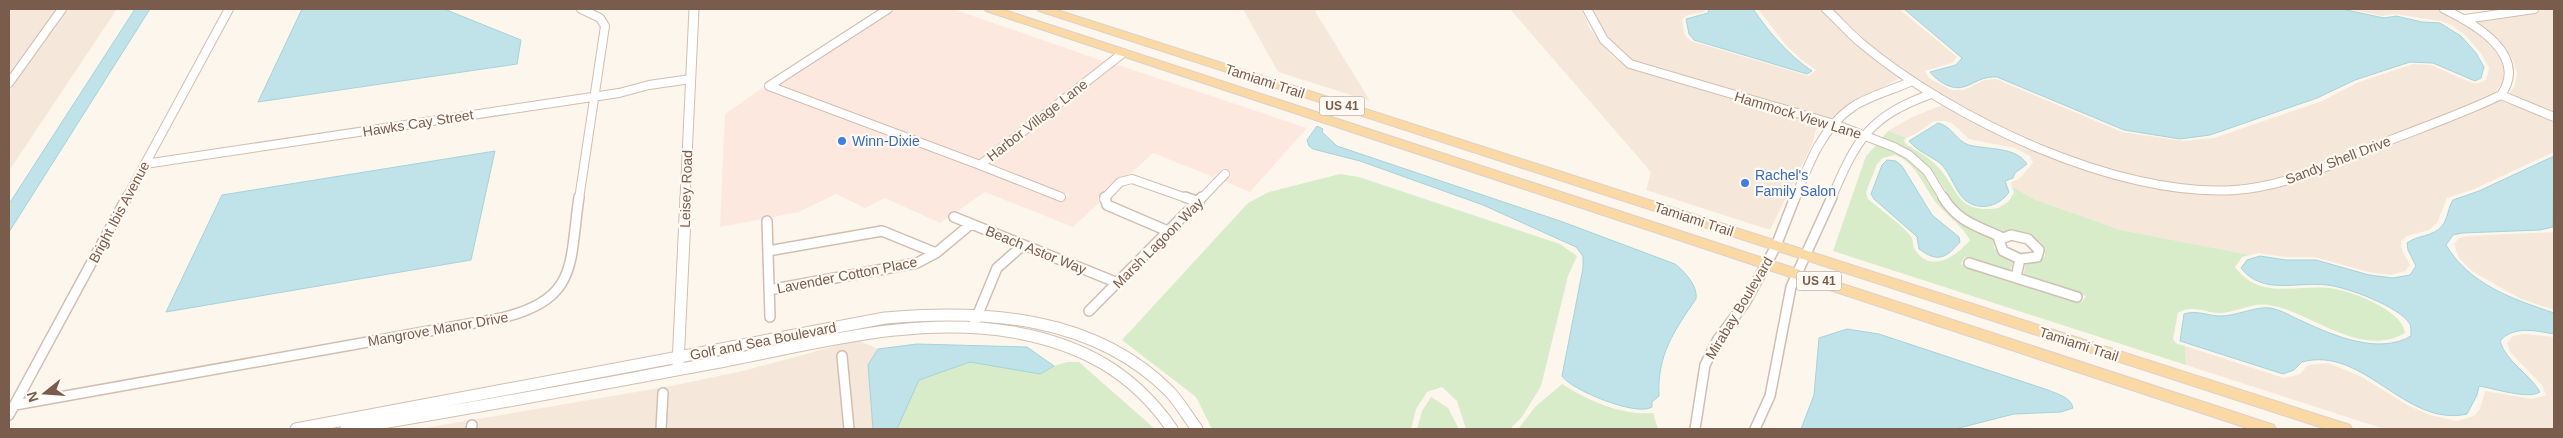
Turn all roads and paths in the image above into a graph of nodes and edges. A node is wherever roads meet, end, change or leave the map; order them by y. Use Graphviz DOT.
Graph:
graph roads {
  1 [pos="62,9"];
  2 [pos="229,9"];
  3 [pos="580,9"];
  4 [pos="694,9"];
  5 [pos="888,9"];
  6 [pos="990,9"];
  7 [pos="1043,9"];
  8 [pos="1586,9"];
  9 [pos="1826,9"];
  10 [pos="2444,9"];
  11 [pos="2534,9"];
  12 [pos="2465,19"];
  13 [pos="1172,51"];
  14 [pos="1123,53"];
  15 [pos="691,79"];
  16 [pos="1910,82"];
  17 [pos="9,83"];
  18 [pos="1931,94"];
  19 [pos="593,96"];
  20 [pos="2501,96"];
  21 [pos="2554,117"];
  22 [pos="1834,124"];
  23 [pos="1428,133"];
  24 [pos="1370,134"];
  25 [pos="1864,136"];
  26 [pos="145,164"];
  27 [pos="980,165"];
  28 [pos="1225,174"];
  29 [pos="1061,197"];
  30 [pos="1199,202"];
  31 [pos="954,217"];
  32 [pos="767,221"];
  33 [pos="971,224"];
  34 [pos="1170,232"];
  35 [pos="2001,237"];
  36 [pos="1023,245"];
  37 [pos="1776,246"];
  38 [pos="768,251"];
  39 [pos="936,253"];
  40 [pos="1806,256"];
  41 [pos="2020,259"];
  42 [pos="1969,263"];
  43 [pos="1766,264"];
  44 [pos="1798,274"];
  45 [pos="2016,278"];
  46 [pos="1118,283"];
  47 [pos="769,290"];
  48 [pos="2077,297"];
  49 [pos="1089,312"];
  50 [pos="978,313"];
  51 [pos="770,317"];
  52 [pos="973,326"];
  53 [pos="842,356"];
  54 [pos="678,357"];
  55 [pos="678,370"];
  56 [pos="663,392"];
  57 [pos="15,404"];
  58 [pos="9,415"];
  59 [pos="296,429"];
  60 [pos="346,429"];
  61 [pos="661,429"];
  62 [pos="849,429"];
  63 [pos="1172,429"];
  64 [pos="1197,429"];
  65 [pos="1695,429"];
  66 [pos="1755,429"];
  67 [pos="2268,429"];
  68 [pos="2344,429"];
  1 -- 17 [label="street"];
  2 -- 26 [label="street, Bright Ibis Avenue"];
  3 -- 19 [label="street, Mangrove Manor Drive"];
  4 -- 15 [label="street, Leisey Road"];
  5 -- 27 [label="street, Harbor Village Lane"];
  6 -- 14 [label="main road, Tamiami Trail / US 41"];
  7 -- 13 [label="main road, Tamiami Trail / US 41"];
  8 -- 22 [label="street, Hammock View Lane"];
  9 -- 16 [label="street, Sandy Shell Drive"];
  10 -- 12 [label="street"];
  11 -- 12 [label="street"];
  12 -- 20 [label="street"];
  13 -- 14 [label="main road"];
  13 -- 23 [label="main road, Tamiami Trail / US 41"];
  14 -- 24 [label="main road, Tamiami Trail / US 41"];
  14 -- 27 [label="street, Harbor Village Lane"];
  15 -- 19 [label="street, Hawks Cay Street"];
  15 -- 54 [label="street, Leisey Road"];
  16 -- 18 [label="street, Sandy Shell Drive"];
  16 -- 22 [label="street, Mirabay Boulevard"];
  18 -- 20 [label="street, Sandy Shell Drive"];
  18 -- 25 [label="street"];
  19 -- 26 [label="street, Hawks Cay Street"];
  19 -- 57 [label="street, Mangrove Manor Drive"];
  20 -- 21 [label="street"];
  22 -- 25 [label="street, Hammock View Lane"];
  22 -- 37 [label="street, Mirabay Boulevard"];
  23 -- 24 [label="main road"];
  23 -- 37 [label="main road, Tamiami Trail / US 41"];
  24 -- 43 [label="main road, Tamiami Trail / US 41"];
  25 -- 35 [label="street, Hammock View Lane"];
  25 -- 40 [label="street"];
  26 -- 57 [label="street, Bright Ibis Avenue"];
  27 -- 29 [label="street"];
  28 -- 30 [label="street, Marsh Lagoon Way"];
  30 -- 34 [label="street, Marsh Lagoon Way"];
  30 -- 34 [label="street"];
  31 -- 33 [label="street, Beach Astor Way"];
  32 -- 38 [label="street"];
  33 -- 36 [label="street, Beach Astor Way"];
  33 -- 39 [label="street, Lavender Cotton Place"];
  34 -- 46 [label="street, Marsh Lagoon Way"];
  35 -- 41 [label="street"];
  35 -- 41 [label="street, Hammock View Lane"];
  36 -- 46 [label="street, Beach Astor Way"];
  36 -- 50 [label="street"];
  37 -- 40 [label="main road, Tamiami Trail / US 41"];
  37 -- 43 [label="street, Mirabay Boulevard"];
  38 -- 39 [label="street"];
  38 -- 47 [label="street"];
  39 -- 47 [label="street, Lavender Cotton Place"];
  40 -- 44 [label="street"];
  40 -- 68 [label="main road, Tamiami Trail / US 41"];
  41 -- 45 [label="street"];
  42 -- 45 [label="street"];
  43 -- 44 [label="main road, Tamiami Trail / US 41"];
  43 -- 65 [label="street, Mirabay Boulevard"];
  44 -- 66 [label="street"];
  44 -- 67 [label="main road, Tamiami Trail / US 41"];
  45 -- 48 [label="street"];
  46 -- 49 [label="street, Marsh Lagoon Way"];
  47 -- 51 [label="street"];
  50 -- 52 [label="street"];
  50 -- 54 [label="street, Golf and Sea Boulevard"];
  50 -- 64 [label="street, Golf and Sea Boulevard"];
  52 -- 55 [label="street, Golf and Sea Boulevard"];
  52 -- 63 [label="street, Golf and Sea Boulevard"];
  53 -- 62 [label="street"];
  54 -- 55 [label="street, Leisey Road"];
  54 -- 59 [label="street, Golf and Sea Boulevard"];
  55 -- 60 [label="street, Golf and Sea Boulevard"];
  56 -- 61 [label="street"];
  57 -- 58 [label="street, Bright Ibis Avenue"];
}
